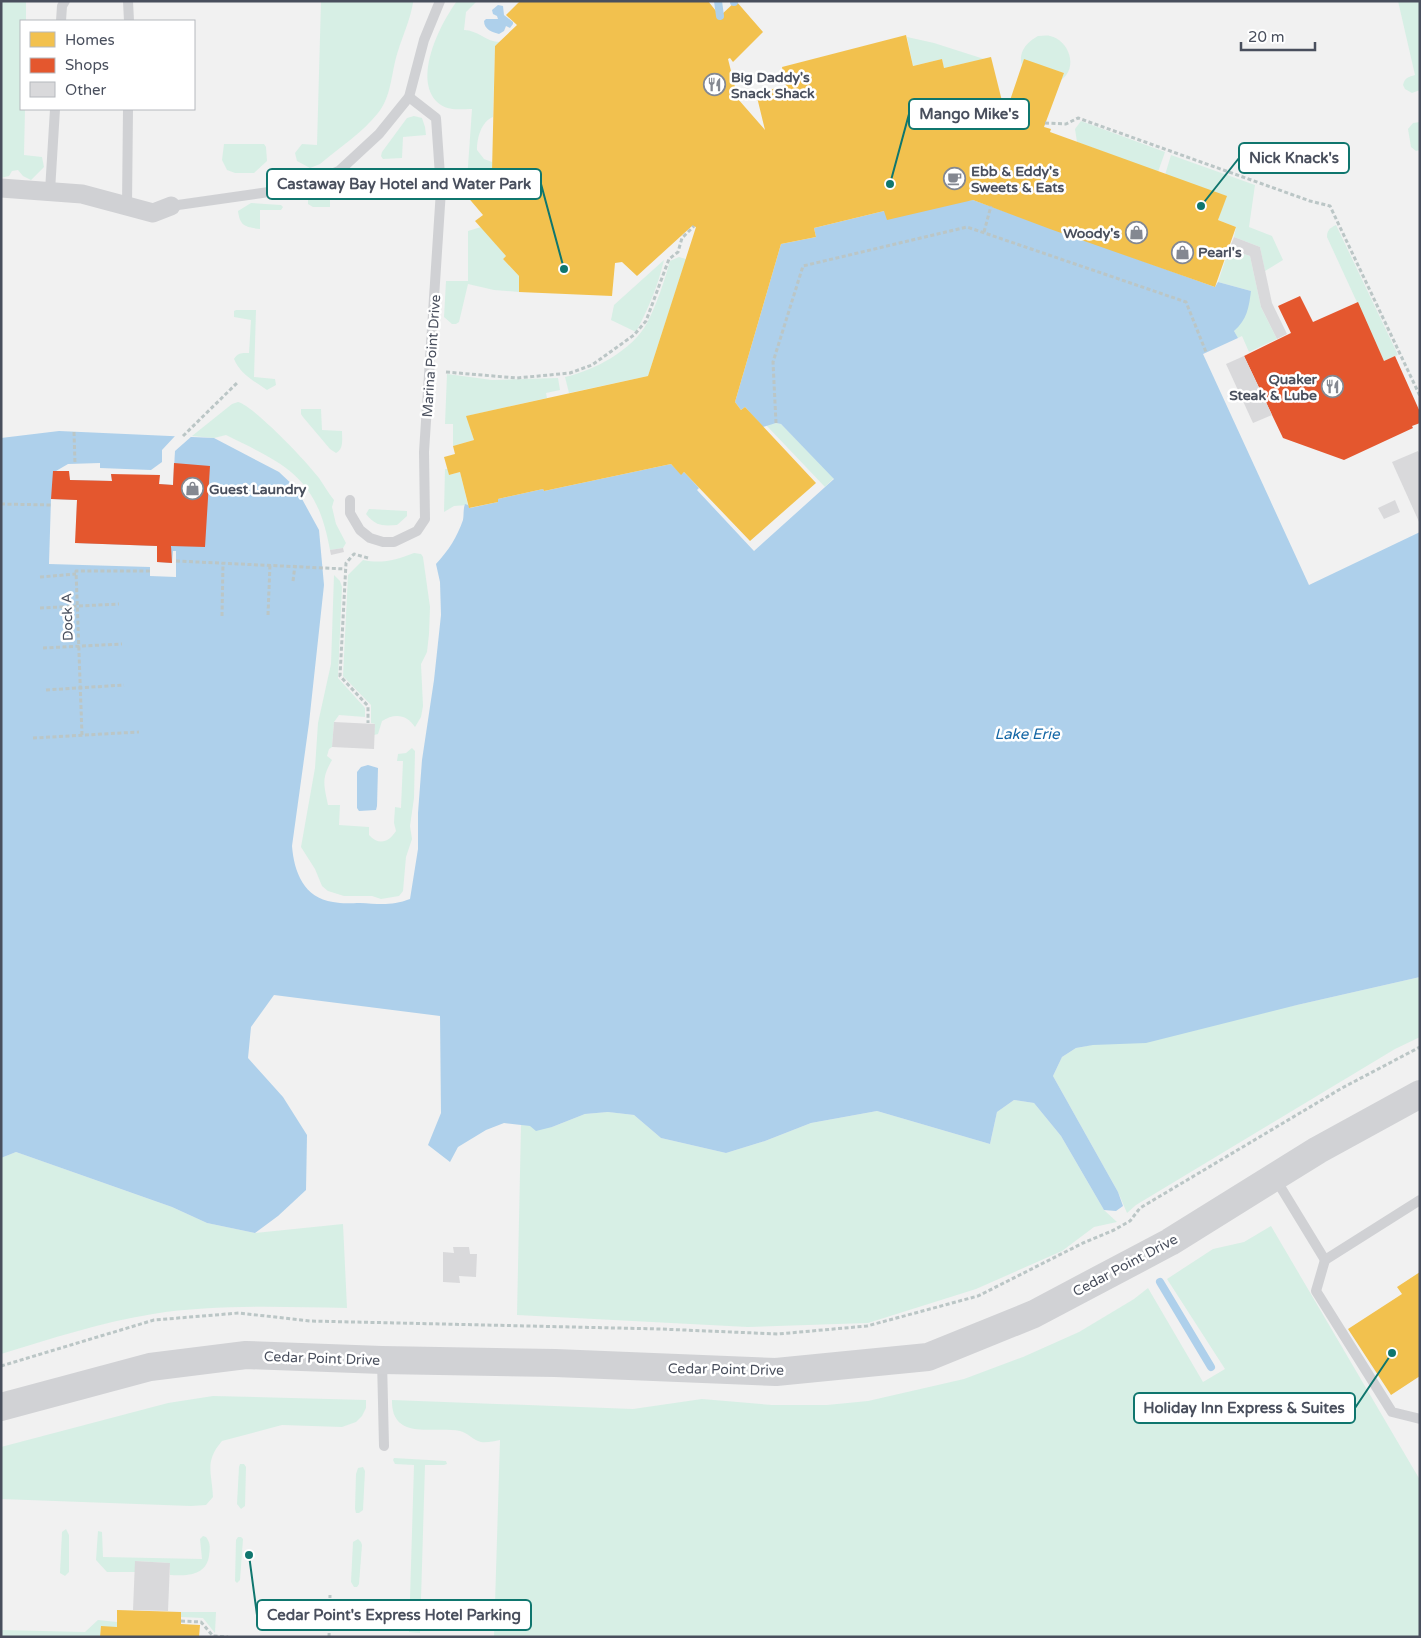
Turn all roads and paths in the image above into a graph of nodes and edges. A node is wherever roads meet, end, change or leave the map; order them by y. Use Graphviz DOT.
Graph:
graph roads {
  1 [pos="65,1"];
  2 [pos="128,1"];
  3 [pos="440,1"];
  4 [pos="61,20"];
  5 [pos="129,20"];
  6 [pos="409,97"];
  7 [pos="55,110"];
  8 [pos="128,110"];
  9 [pos="1045,123"];
  10 [pos="1,188"];
  11 [pos="50,191"];
  12 [pos="126,204"];
  13 [pos="171,206"];
  14 [pos="991,206"];
  15 [pos="694,226"];
  16 [pos="984,232"];
  17 [pos="1206,352"];
  18 [pos="445,381"];
  19 [pos="237,383"];
  20 [pos="1420,396"];
  21 [pos="776,423"];
  22 [pos="74,432"];
  23 [pos="183,436"];
  24 [pos="74,464"];
  25 [pos="350,500"];
  26 [pos="1,504"];
  27 [pos="50,505"];
  28 [pos="370,559"];
  29 [pos="176,561"];
  30 [pos="223,563"];
  31 [pos="270,564"];
  32 [pos="295,565"];
  33 [pos="345,568"];
  34 [pos="150,571"];
  35 [pos="77,574"];
  36 [pos="40,576"];
  37 [pos="293,581"];
  38 [pos="118,604"];
  39 [pos="78,606"];
  40 [pos="40,608"];
  41 [pos="222,616"];
  42 [pos="268,616"];
  43 [pos="122,644"];
  44 [pos="79,646"];
  45 [pos="43,648"];
  46 [pos="124,685"];
  47 [pos="81,688"];
  48 [pos="46,690"];
  49 [pos="368,723"];
  50 [pos="139,732"];
  51 [pos="82,735"];
  52 [pos="33,738"];
  53 [pos="1420,1047"];
  54 [pos="1420,1094"];
  55 [pos="1275,1177"];
  56 [pos="1420,1200"];
  57 [pos="1325,1260"];
  58 [pos="382,1360"];
  59 [pos="1,1366"];
  60 [pos="1,1407"];
  61 [pos="1420,1419"];
  62 [pos="384,1446"];
  63 [pos="330,1595"];
  64 [pos="181,1622"];
  65 [pos="228,1637"];
  66 [pos="329,1637"];
  1 -- 4 [label="lane"];
  2 -- 5 [label="lane"];
  3 -- 6 [label="lane"];
  6 -- 13 [label="lane"];
  6 -- 25 [label="lane, Marina Point Drive"];
  7 -- 11 [label="lane"];
  8 -- 12 [label="lane"];
  9 -- 20 [label="path"];
  10 -- 11 [label="street"];
  11 -- 12 [label="street"];
  12 -- 13 [label="street"];
  14 -- 16 [label="path"];
  15 -- 18 [label="path"];
  16 -- 17 [label="path"];
  16 -- 21 [label="path"];
  19 -- 23 [label="path"];
  22 -- 24 [label="path"];
  26 -- 27 [label="path"];
  28 -- 33 [label="path"];
  29 -- 30 [label="path"];
  30 -- 31 [label="path"];
  30 -- 41 [label="path"];
  31 -- 32 [label="path"];
  31 -- 42 [label="path"];
  32 -- 33 [label="path"];
  32 -- 37 [label="path"];
  33 -- 49 [label="path"];
  34 -- 35 [label="path, Dock A"];
  35 -- 36 [label="path"];
  35 -- 39 [label="path, Dock A"];
  38 -- 39 [label="path"];
  39 -- 40 [label="path"];
  39 -- 44 [label="path, Dock A"];
  43 -- 44 [label="path"];
  44 -- 45 [label="path"];
  44 -- 47 [label="path, Dock A"];
  46 -- 47 [label="path"];
  47 -- 48 [label="path"];
  47 -- 51 [label="path, Dock A"];
  50 -- 51 [label="path"];
  51 -- 52 [label="path"];
  53 -- 59 [label="path"];
  54 -- 55 [label="main road, Cedar Point Drive"];
  55 -- 57 [label="lane"];
  55 -- 58 [label="main road, Cedar Point Drive"];
  56 -- 57 [label="lane"];
  57 -- 61 [label="lane"];
  58 -- 60 [label="main road, Cedar Point Drive"];
  58 -- 62 [label="lane"];
  63 -- 66 [label="path"];
  64 -- 65 [label="path"];
}
